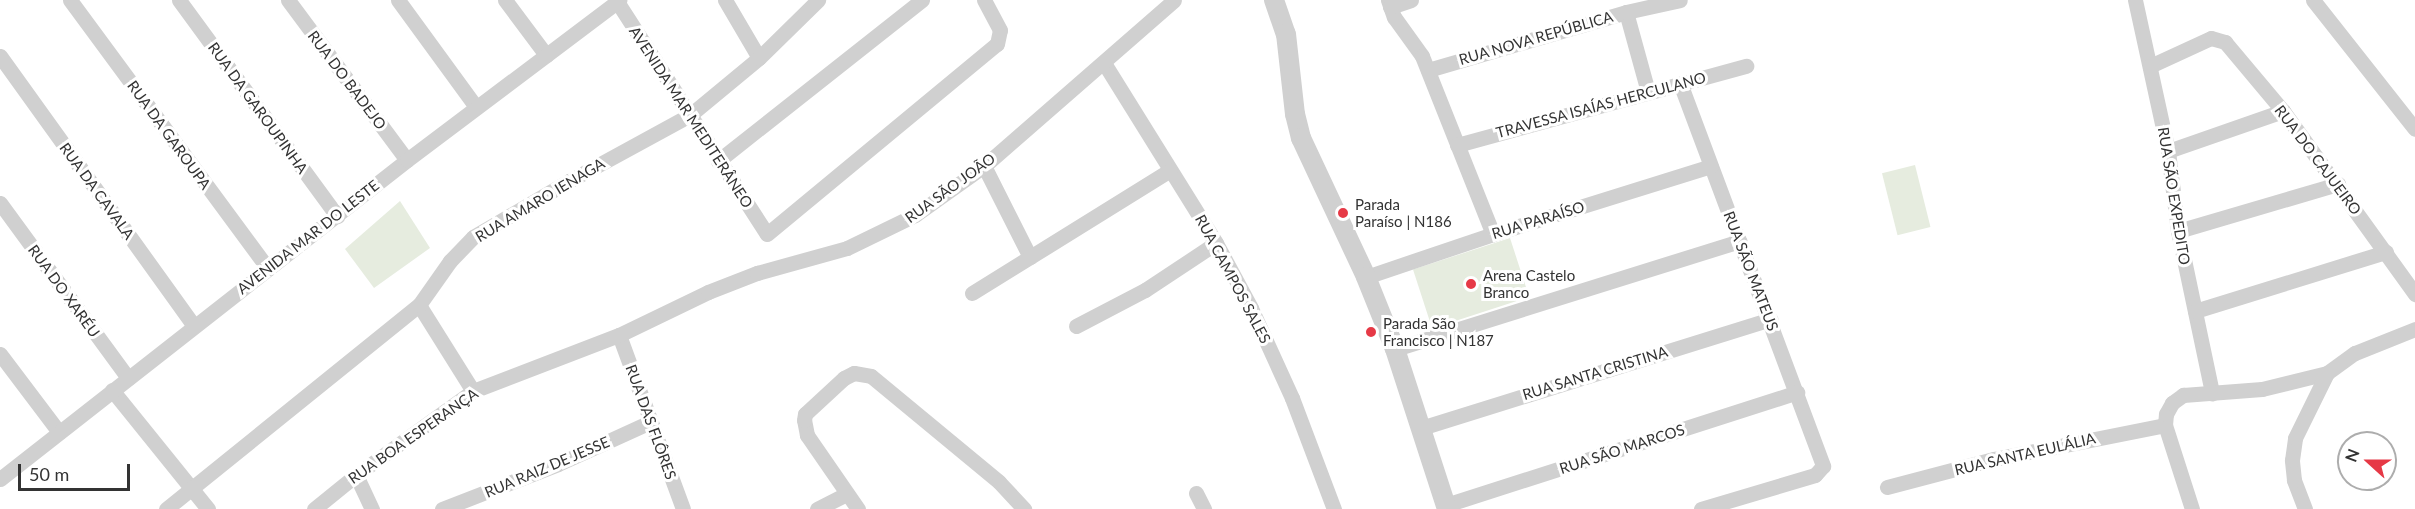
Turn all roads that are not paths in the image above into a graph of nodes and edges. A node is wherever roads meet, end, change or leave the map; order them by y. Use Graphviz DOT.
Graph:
graph roads {
  1 [pos="70,0"];
  2 [pos="179,0"];
  3 [pos="288,0"];
  4 [pos="398,0"];
  5 [pos="505,0"];
  6 [pos="617,0"];
  7 [pos="725,0"];
  8 [pos="818,0"];
  9 [pos="922,0"];
  10 [pos="984,0"];
  11 [pos="1173,0"];
  12 [pos="1274,0"];
  13 [pos="1412,0"];
  14 [pos="1680,0"];
  15 [pos="2135,0"];
  16 [pos="2313,0"];
  17 [pos="1389,3"];
  18 [pos="1626,12"];
  19 [pos="546,55"];
  20 [pos="0,56"];
  21 [pos="759,58"];
  22 [pos="1104,63"];
  23 [pos="1746,66"];
  24 [pos="2150,66"];
  25 [pos="1428,70"];
  26 [pos="1680,83"];
  27 [pos="1648,92"];
  28 [pos="476,107"];
  29 [pos="2283,111"];
  30 [pos="690,115"];
  31 [pos="2415,129"];
  32 [pos="1457,145"];
  33 [pos="2168,151"];
  34 [pos="407,160"];
  35 [pos="718,161"];
  36 [pos="984,166"];
  37 [pos="1711,166"];
  38 [pos="1170,170"];
  39 [pos="2338,184"];
  40 [pos="0,203"];
  41 [pos="337,216"];
  42 [pos="2178,231"];
  43 [pos="1493,234"];
  44 [pos="1739,241"];
  45 [pos="1216,243"];
  46 [pos="2386,252"];
  47 [pos="1030,257"];
  48 [pos="268,269"];
  49 [pos="1366,277"];
  50 [pos="972,293"];
  51 [pos="2415,294"];
  52 [pos="418,305"];
  53 [pos="2195,311"];
  54 [pos="1770,319"];
  55 [pos="194,326"];
  56 [pos="1076,326"];
  57 [pos="2415,329"];
  58 [pos="619,335"];
  59 [pos="1395,349"];
  60 [pos="0,354"];
  61 [pos="2327,373"];
  62 [pos="128,378"];
  63 [pos="112,390"];
  64 [pos="473,391"];
  65 [pos="1797,392"];
  66 [pos="2212,393"];
  67 [pos="650,422"];
  68 [pos="2165,425"];
  69 [pos="1421,428"];
  70 [pos="60,432"];
  71 [pos="357,475"];
  72 [pos="0,478"];
  73 [pos="1887,487"];
  74 [pos="192,489"];
  75 [pos="1196,493"];
  76 [pos="846,494"];
  77 [pos="1744,502"];
  78 [pos="1446,507"];
  79 [pos="166,509"];
  80 [pos="207,509"];
  81 [pos="314,509"];
  82 [pos="372,509"];
  83 [pos="442,509"];
  84 [pos="683,509"];
  85 [pos="817,509"];
  86 [pos="858,509"];
  87 [pos="1024,509"];
  88 [pos="1204,509"];
  89 [pos="1334,509"];
  90 [pos="1701,509"];
  91 [pos="2192,509"];
  92 [pos="2305,509"];
  1 -- 48 [label="street, RUA DA GAROUPA"];
  2 -- 41 [label="street, RUA DA GAROUPINHA"];
  3 -- 34 [label="street, RUA DO BADEJO"];
  4 -- 28 [label="street"];
  5 -- 19 [label="street"];
  6 -- 19 [label="street, AVENIDA MAR DO LESTE"];
  6 -- 30 [label="street, AVENIDA MAR MEDITERÂNEO"];
  7 -- 21 [label="street"];
  8 -- 21 [label="street, RUA AMARO IENAGA"];
  9 -- 35 [label="street"];
  10 -- 35 [label="street, AVENIDA MAR MEDITERÂNEO"];
  11 -- 22 [label="street, RUA SÃO JOÃO"];
  12 -- 49 [label="street"];
  13 -- 17 [label="street"];
  14 -- 18 [label="street, RUA NOVA REPÚBLICA"];
  15 -- 24 [label="street, RUA SÃO EXPEDITO"];
  16 -- 31 [label="street"];
  17 -- 25 [label="street"];
  18 -- 25 [label="street, RUA NOVA REPÚBLICA"];
  18 -- 27 [label="street"];
  19 -- 28 [label="street, AVENIDA MAR DO LESTE"];
  20 -- 55 [label="street, RUA DA CAVALA"];
  21 -- 30 [label="street, RUA AMARO IENAGA"];
  22 -- 36 [label="street, RUA SÃO JOÃO"];
  22 -- 38 [label="street, RUA CAMPOS SALES"];
  23 -- 26 [label="street, TRAVESSA ISAÍAS HERCULANO"];
  24 -- 29 [label="street, RUA DO CAJUEIRO"];
  24 -- 33 [label="street, RUA SÃO EXPEDITO"];
  25 -- 32 [label="street"];
  26 -- 27 [label="street, TRAVESSA ISAÍAS HERCULANO"];
  26 -- 37 [label="street, RUA SÃO MATEUS"];
  27 -- 32 [label="street, TRAVESSA ISAÍAS HERCULANO"];
  28 -- 34 [label="street, AVENIDA MAR DO LESTE"];
  29 -- 33 [label="street"];
  29 -- 39 [label="street, RUA DO CAJUEIRO"];
  30 -- 35 [label="street, AVENIDA MAR MEDITERÂNEO"];
  30 -- 52 [label="street, RUA AMARO IENAGA"];
  32 -- 43 [label="street"];
  33 -- 42 [label="street, RUA SÃO EXPEDITO"];
  34 -- 41 [label="street, AVENIDA MAR DO LESTE"];
  36 -- 47 [label="street"];
  36 -- 58 [label="street, RUA SÃO JOÃO"];
  37 -- 43 [label="street, RUA PARAÍSO"];
  37 -- 44 [label="street, RUA SÃO MATEUS"];
  38 -- 45 [label="street, RUA CAMPOS SALES"];
  38 -- 47 [label="street"];
  39 -- 42 [label="street"];
  39 -- 46 [label="street, RUA DO CAJUEIRO"];
  40 -- 62 [label="street, RUA DO XARÉU"];
  41 -- 48 [label="street, AVENIDA MAR DO LESTE"];
  42 -- 53 [label="street, RUA SÃO EXPEDITO"];
  43 -- 49 [label="street, RUA PARAÍSO"];
  44 -- 54 [label="street, RUA SÃO MATEUS"];
  44 -- 59 [label="street"];
  45 -- 56 [label="street"];
  45 -- 89 [label="street, RUA CAMPOS SALES"];
  46 -- 51 [label="street, RUA DO CAJUEIRO"];
  46 -- 53 [label="street"];
  47 -- 50 [label="street"];
  48 -- 55 [label="street, AVENIDA MAR DO LESTE"];
  49 -- 59 [label="street"];
  52 -- 64 [label="street"];
  52 -- 74 [label="street, RUA AMARO IENAGA"];
  53 -- 66 [label="street, RUA SÃO EXPEDITO"];
  54 -- 65 [label="street, RUA SÃO MATEUS"];
  54 -- 69 [label="street, RUA SANTA CRISTINA"];
  55 -- 62 [label="street, AVENIDA MAR DO LESTE"];
  57 -- 61 [label="street"];
  58 -- 64 [label="street, RUA BOA ESPERANÇA"];
  58 -- 67 [label="street, RUA DAS FLÔRES"];
  59 -- 69 [label="street"];
  60 -- 70 [label="street"];
  61 -- 66 [label="street"];
  61 -- 92 [label="street"];
  62 -- 63 [label="street, AVENIDA MAR DO LESTE"];
  63 -- 70 [label="street, AVENIDA MAR DO LESTE"];
  63 -- 74 [label="street"];
  64 -- 71 [label="street, RUA BOA ESPERANÇA"];
  65 -- 77 [label="street, RUA SÃO MATEUS"];
  65 -- 78 [label="street, RUA SÃO MARCOS"];
  66 -- 68 [label="street"];
  67 -- 83 [label="street, RUA RAIZ DE JESSE"];
  67 -- 84 [label="street, RUA DAS FLÔRES"];
  68 -- 73 [label="street, RUA SANTA EULÁLIA"];
  68 -- 91 [label="street"];
  69 -- 78 [label="street"];
  70 -- 72 [label="street, AVENIDA MAR DO LESTE"];
  71 -- 81 [label="street, RUA BOA ESPERANÇA"];
  71 -- 82 [label="street"];
  74 -- 79 [label="street, RUA AMARO IENAGA"];
  74 -- 80 [label="street"];
  75 -- 88 [label="street"];
  76 -- 85 [label="street"];
  76 -- 86 [label="street"];
  76 -- 87 [label="street"];
  77 -- 90 [label="street"];
}
